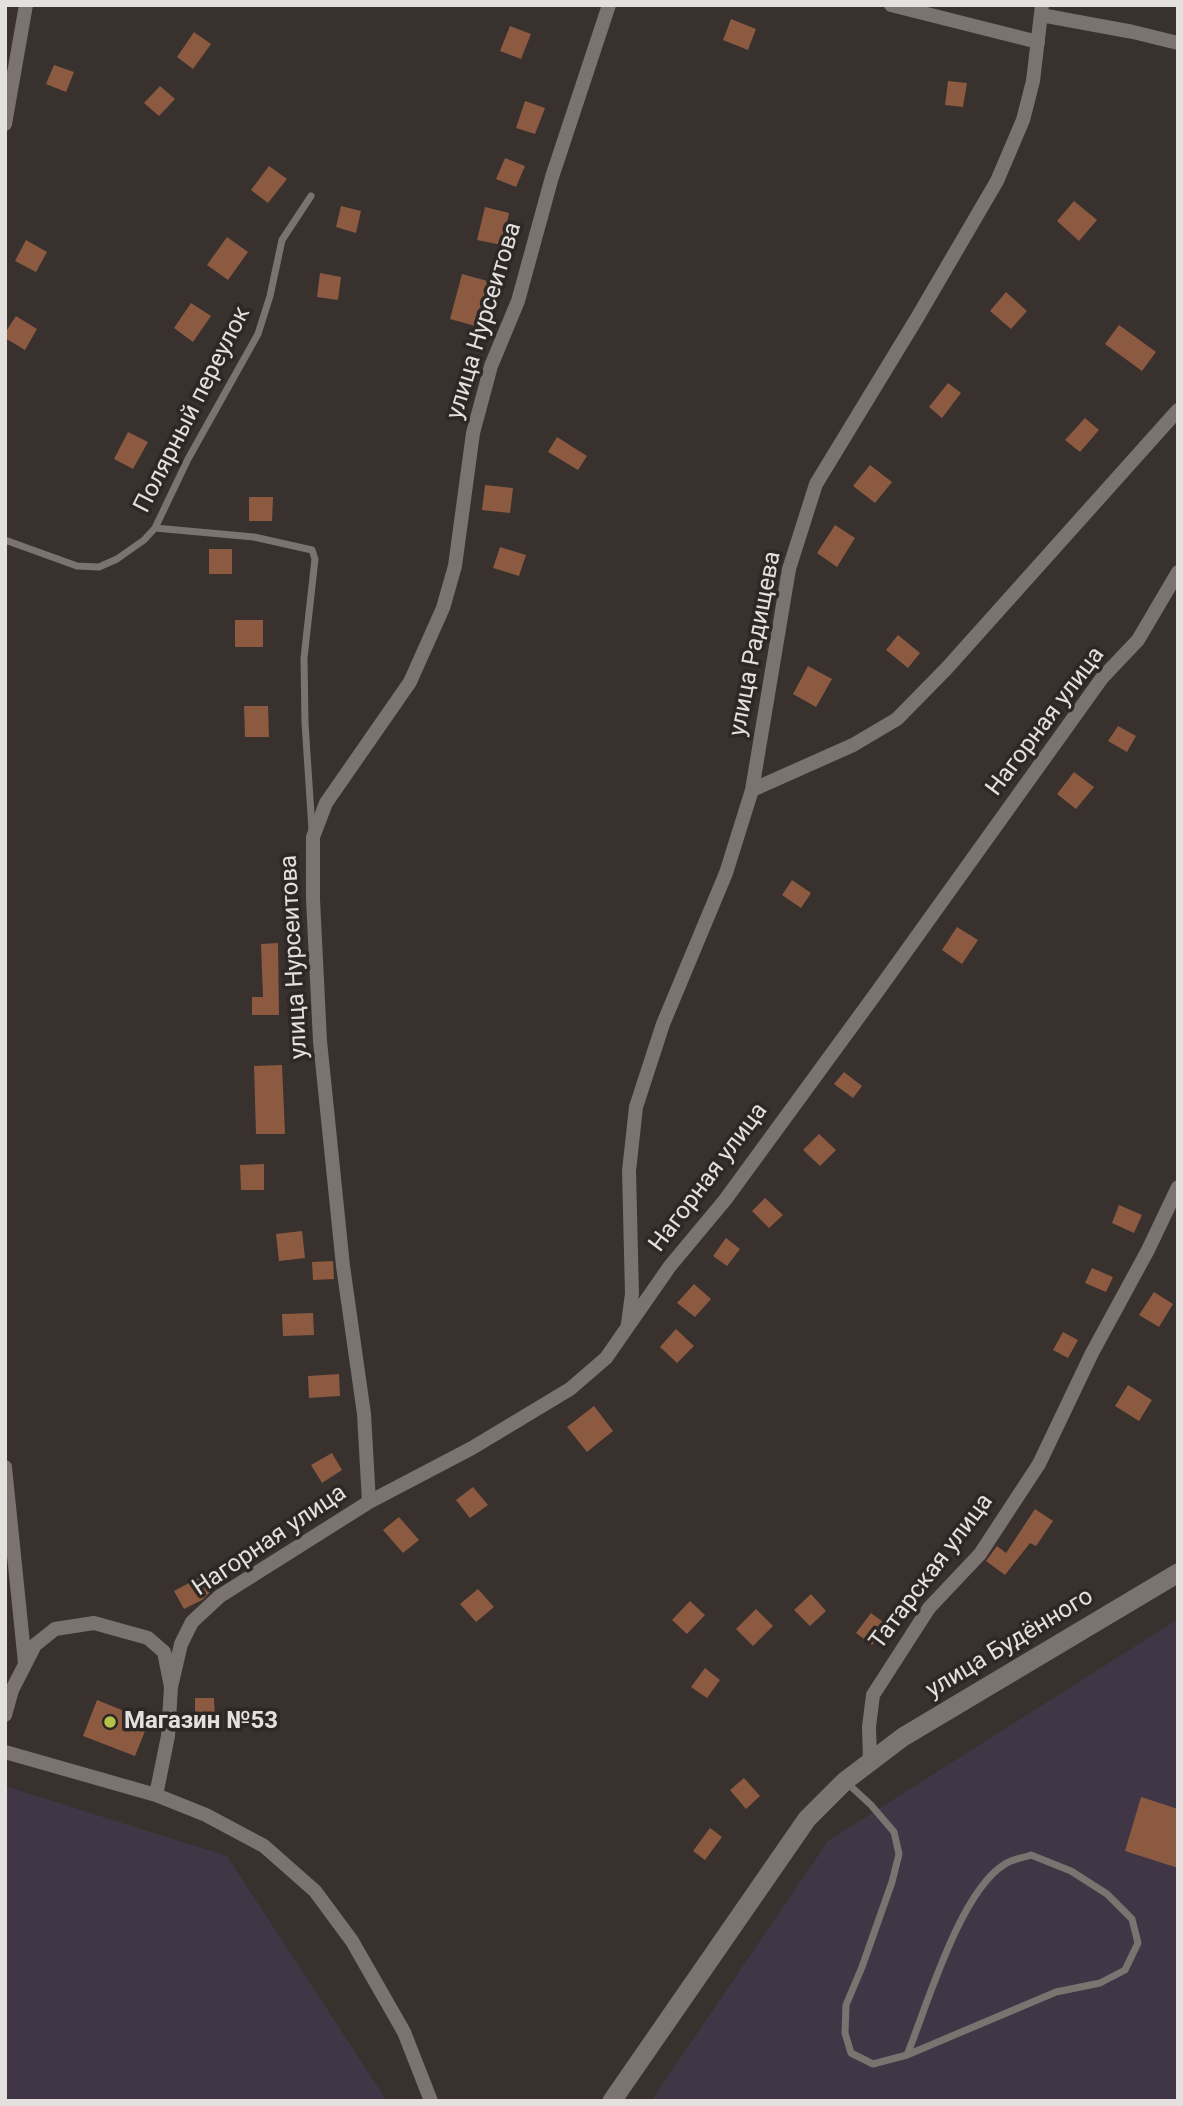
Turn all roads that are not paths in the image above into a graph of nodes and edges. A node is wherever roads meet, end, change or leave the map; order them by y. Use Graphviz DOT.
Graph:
graph roads {
  1 [pos="26,5"];
  2 [pos="609,5"];
  3 [pos="891,5"];
  4 [pos="1042,10"];
  5 [pos="1038,42"];
  6 [pos="1178,43"];
  7 [pos="5,124"];
  8 [pos="312,195"];
  9 [pos="1178,410"];
  10 [pos="155,528"];
  11 [pos="5,540"];
  12 [pos="1178,572"];
  13 [pos="752,790"];
  14 [pos="313,837"];
  15 [pos="1178,1187"];
  16 [pos="627,1328"];
  17 [pos="5,1467"];
  18 [pos="369,1502"];
  19 [pos="1178,1573"];
  20 [pos="25,1665"];
  21 [pos="172,1687"];
  22 [pos="5,1715"];
  23 [pos="5,1752"];
  24 [pos="870,1762"];
  25 [pos="845,1781"];
  26 [pos="156,1795"];
  27 [pos="907,2055"];
  28 [pos="431,2101"];
  29 [pos="612,2101"];
  1 -- 7 [label="street"];
  2 -- 14 [label="street, улица Нурсеитова"];
  3 -- 5 [label="street"];
  4 -- 5 [label="street, улица Радищева"];
  4 -- 6 [label="street"];
  5 -- 13 [label="street, улица Радищева"];
  8 -- 10 [label="lane, Полярный переулок"];
  9 -- 13 [label="street"];
  10 -- 11 [label="lane, Полярный переулок"];
  10 -- 14 [label="lane"];
  12 -- 16 [label="street, Нагорная улица"];
  13 -- 16 [label="street, улица Радищева"];
  14 -- 18 [label="street, улица Нурсеитова"];
  15 -- 24 [label="street, Татарская улица"];
  16 -- 18 [label="street, Нагорная улица"];
  17 -- 20 [label="street"];
  18 -- 21 [label="street, Нагорная улица"];
  19 -- 24 [label="street, улица Будённого"];
  20 -- 21 [label="street"];
  20 -- 22 [label="street"];
  21 -- 26 [label="street"];
  23 -- 26 [label="street"];
  24 -- 25 [label="street"];
  25 -- 27 [label="lane"];
  25 -- 29 [label="street"];
  26 -- 28 [label="street"];
  27 -- 27 [label="lane"];
}
